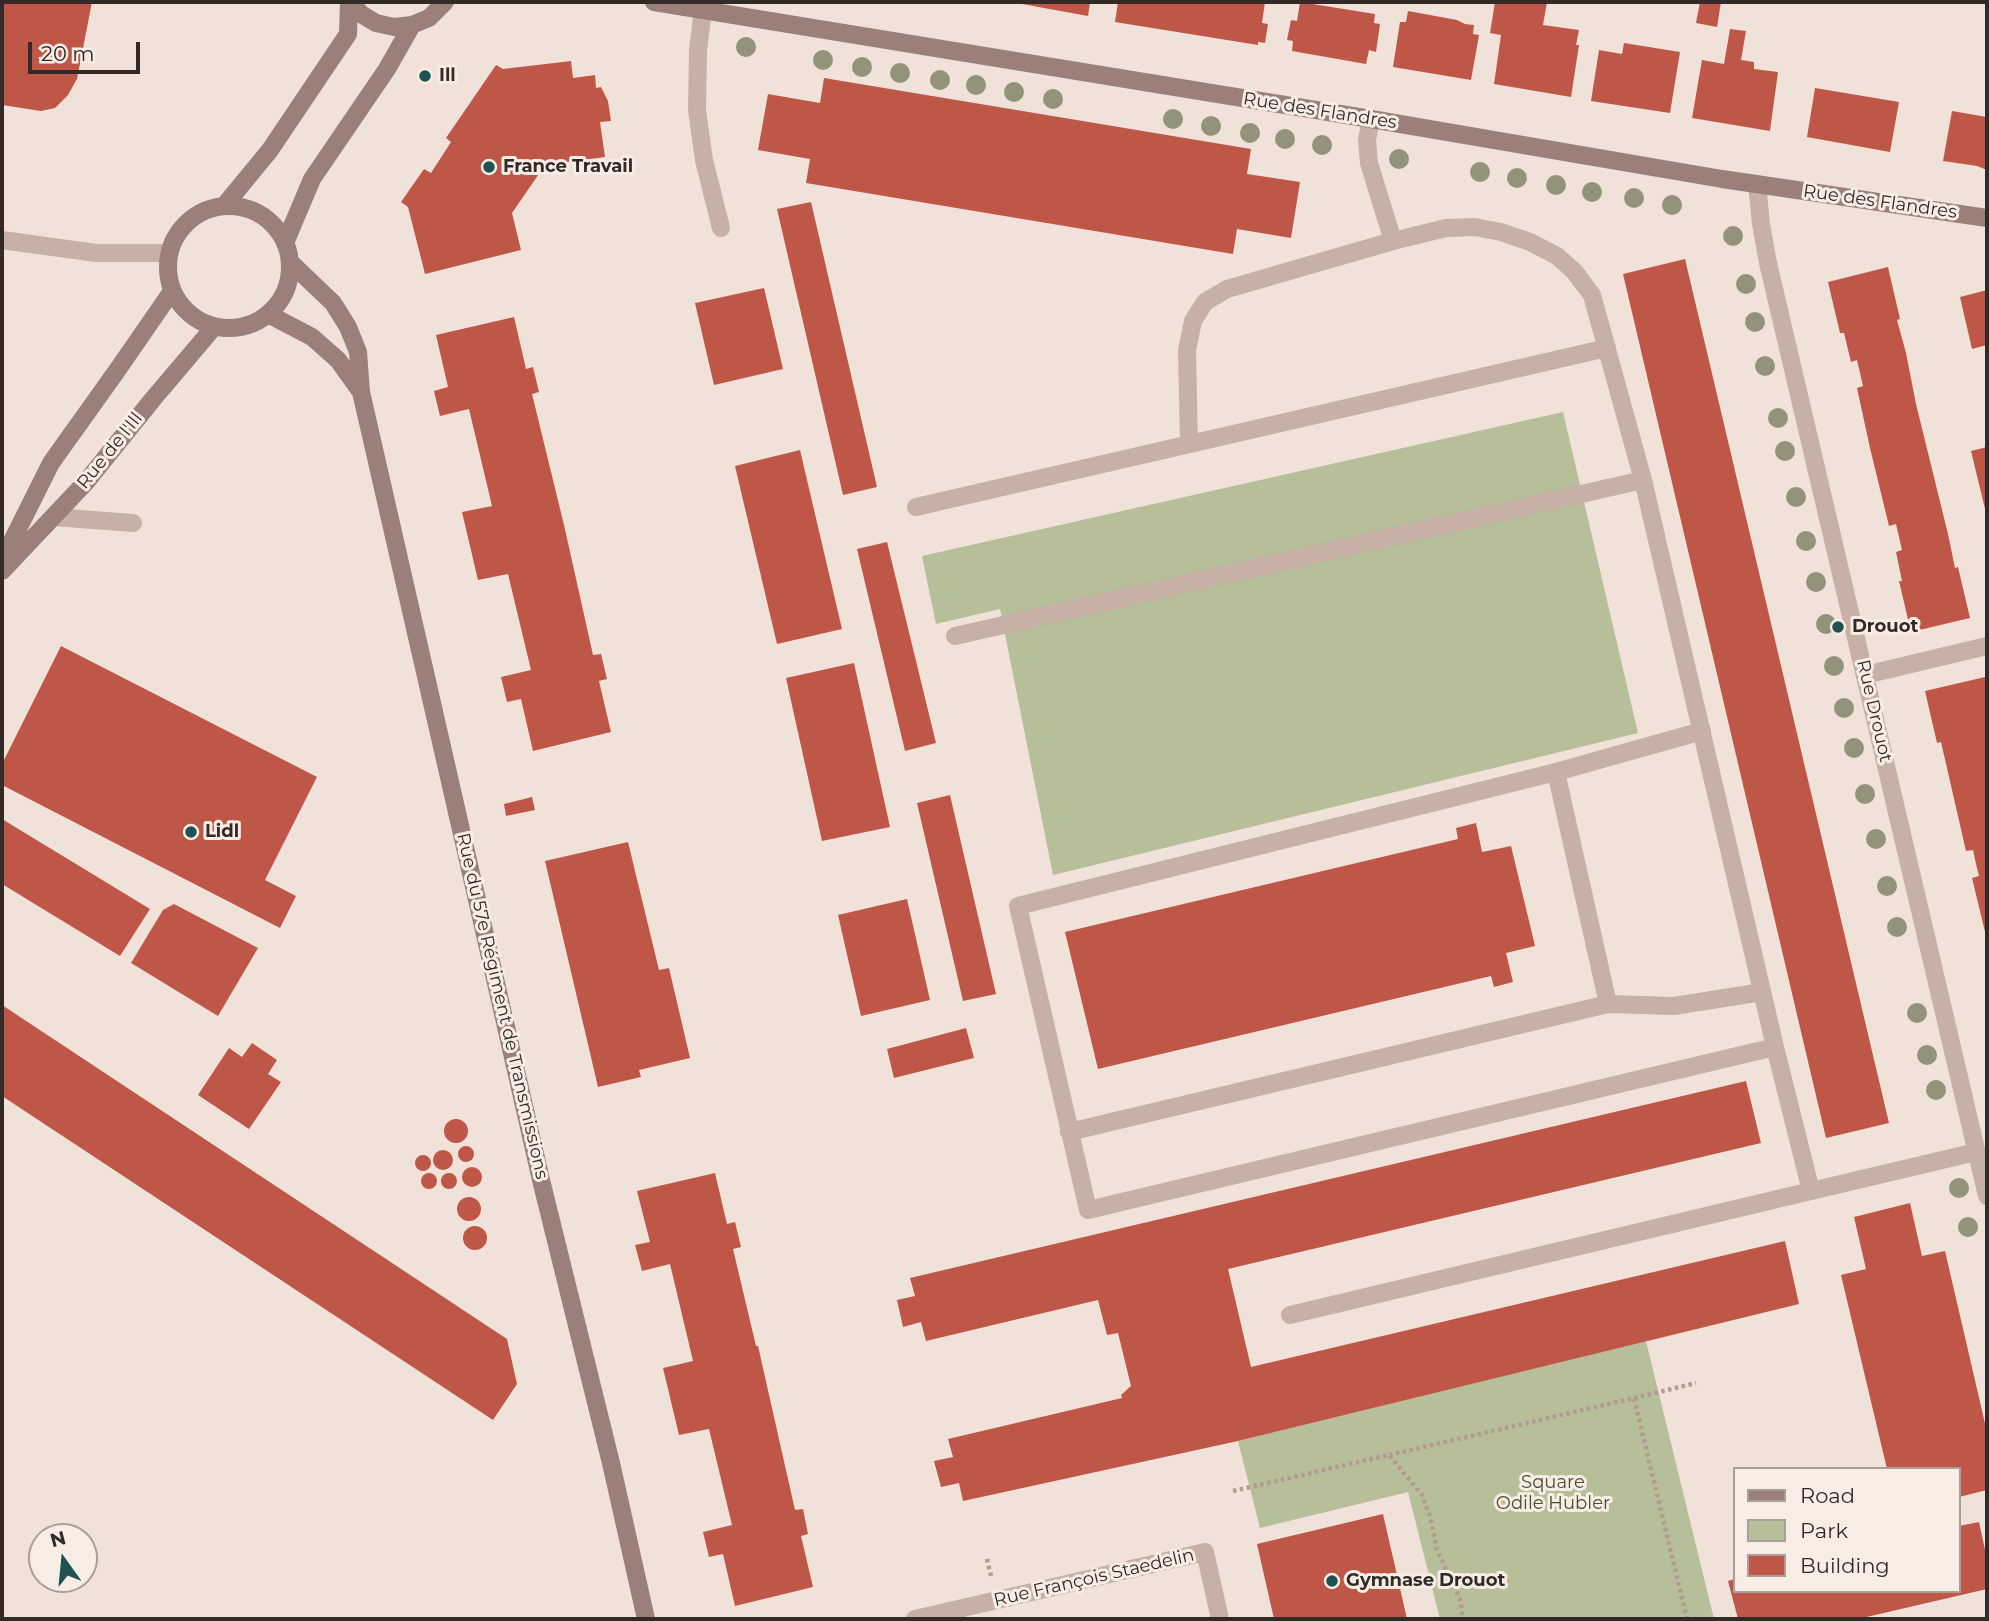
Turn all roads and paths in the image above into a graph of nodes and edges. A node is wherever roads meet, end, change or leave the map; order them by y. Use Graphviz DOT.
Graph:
graph roads {
  1 [pos="350,2"];
  2 [pos="445,2"];
  3 [pos="654,2"];
  4 [pos="704,10"];
  5 [pos="412,25"];
  6 [pos="1370,119"];
  7 [pos="1757,184"];
  8 [pos="224,206"];
  9 [pos="1987,218"];
  10 [pos="721,228"];
  11 [pos="2,240"];
  12 [pos="1393,241"];
  13 [pos="285,243"];
  14 [pos="169,253"];
  15 [pos="290,262"];
  16 [pos="172,291"];
  17 [pos="268,314"];
  18 [pos="214,327"];
  19 [pos="1607,348"];
  20 [pos="361,392"];
  21 [pos="1189,444"];
  22 [pos="1643,480"];
  23 [pos="916,507"];
  24 [pos="52,517"];
  25 [pos="133,523"];
  26 [pos="2,561"];
  27 [pos="2,571"];
  28 [pos="955,636"];
  29 [pos="1987,646"];
  30 [pos="1865,675"];
  31 [pos="1702,731"];
  32 [pos="1556,772"];
  33 [pos="1762,992"];
  34 [pos="1608,1004"];
  35 [pos="1775,1047"];
  36 [pos="1069,1132"];
  37 [pos="1976,1152"];
  38 [pos="1811,1191"];
  39 [pos="1987,1196"];
  40 [pos="1290,1315"];
  41 [pos="1696,1384"];
  42 [pos="1634,1398"];
  43 [pos="1389,1455"];
  44 [pos="1233,1491"];
  45 [pos="646,1619"];
  46 [pos="915,1619"];
  47 [pos="1220,1619"];
  48 [pos="1463,1619"];
  49 [pos="1687,1619"];
  1 -- 5 [label="main road"];
  1 -- 8 [label="main road"];
  2 -- 5 [label="main road"];
  3 -- 4 [label="main road, Rue des Flandres"];
  4 -- 6 [label="main road, Rue des Flandres"];
  4 -- 10 [label="street"];
  5 -- 13 [label="main road"];
  6 -- 7 [label="main road, Rue des Flandres"];
  6 -- 12 [label="street"];
  7 -- 9 [label="main road, Rue des Flandres"];
  7 -- 30 [label="street, Rue Drouot"];
  8 -- 13 [label="main road"];
  8 -- 14 [label="main road"];
  11 -- 14 [label="street"];
  12 -- 19 [label="street"];
  12 -- 21 [label="street"];
  13 -- 15 [label="main road"];
  14 -- 16 [label="main road"];
  15 -- 17 [label="main road"];
  15 -- 20 [label="main road, Rue du 57e Régiment de Transmissions"];
  16 -- 18 [label="main road"];
  16 -- 26 [label="main road"];
  17 -- 18 [label="main road"];
  17 -- 20 [label="main road, Rue du 57e Régiment de Transmissions"];
  18 -- 24 [label="main road, Rue de l'Ill"];
  19 -- 21 [label="street"];
  19 -- 22 [label="street"];
  20 -- 45 [label="main road, Rue du 57e Régiment de Transmissions"];
  21 -- 23 [label="street"];
  22 -- 28 [label="street"];
  22 -- 31 [label="street"];
  24 -- 25 [label="street"];
  24 -- 27 [label="main road, Rue de l'Ill"];
  29 -- 30 [label="street"];
  30 -- 37 [label="street, Rue Drouot"];
  31 -- 32 [label="street"];
  31 -- 33 [label="street"];
  32 -- 34 [label="street"];
  32 -- 36 [label="street"];
  33 -- 34 [label="street"];
  33 -- 35 [label="street"];
  34 -- 36 [label="street"];
  35 -- 36 [label="street"];
  35 -- 38 [label="street"];
  37 -- 38 [label="street"];
  37 -- 39 [label="street, Rue Drouot"];
  38 -- 40 [label="street"];
  41 -- 42 [label="path"];
  42 -- 43 [label="path"];
  42 -- 49 [label="path"];
  43 -- 44 [label="path"];
  43 -- 48 [label="path"];
  46 -- 47 [label="street, Rue François Staedelin"];
}
